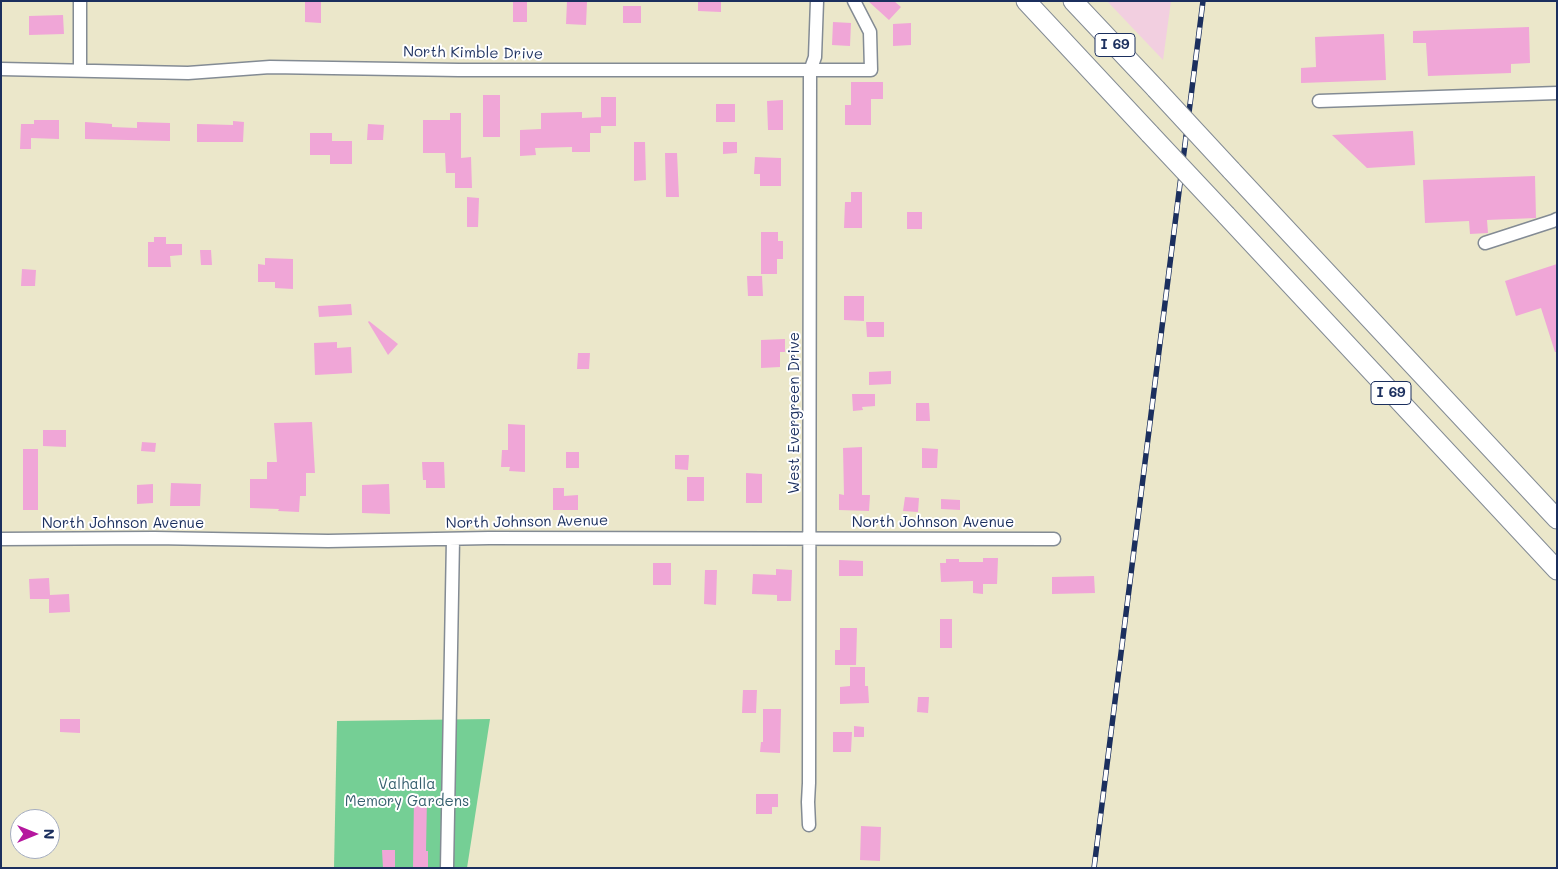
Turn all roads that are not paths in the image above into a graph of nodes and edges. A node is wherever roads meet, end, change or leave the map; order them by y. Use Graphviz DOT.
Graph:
graph roads {
  1 [pos="80,1"];
  2 [pos="817,1"];
  3 [pos="854,1"];
  4 [pos="1026,1"];
  5 [pos="1073,1"];
  6 [pos="1,69"];
  7 [pos="80,70"];
  8 [pos="810,71"];
  9 [pos="1557,93"];
  10 [pos="1319,101"];
  11 [pos="1557,218"];
  12 [pos="1485,243"];
  13 [pos="1557,519"];
  14 [pos="810,538"];
  15 [pos="1,539"];
  16 [pos="454,539"];
  17 [pos="1054,539"];
  18 [pos="1557,570"];
  19 [pos="809,825"];
  20 [pos="447,868"];
  1 -- 7 [label="street"];
  2 -- 8 [label="street, West Evergreen Drive"];
  3 -- 8 [label="street, North Kimble Drive"];
  4 -- 18 [label="highway, I 69, bridge"];
  5 -- 13 [label="highway, I 69, bridge"];
  6 -- 7 [label="street, North Kimble Drive"];
  7 -- 8 [label="street, North Kimble Drive"];
  8 -- 14 [label="street, West Evergreen Drive"];
  9 -- 10 [label="street"];
  11 -- 12 [label="street"];
  14 -- 16 [label="street, North Johnson Avenue"];
  14 -- 17 [label="street, North Johnson Avenue"];
  14 -- 19 [label="street, West Evergreen Drive"];
  15 -- 16 [label="street, North Johnson Avenue"];
  16 -- 20 [label="street"];
}
